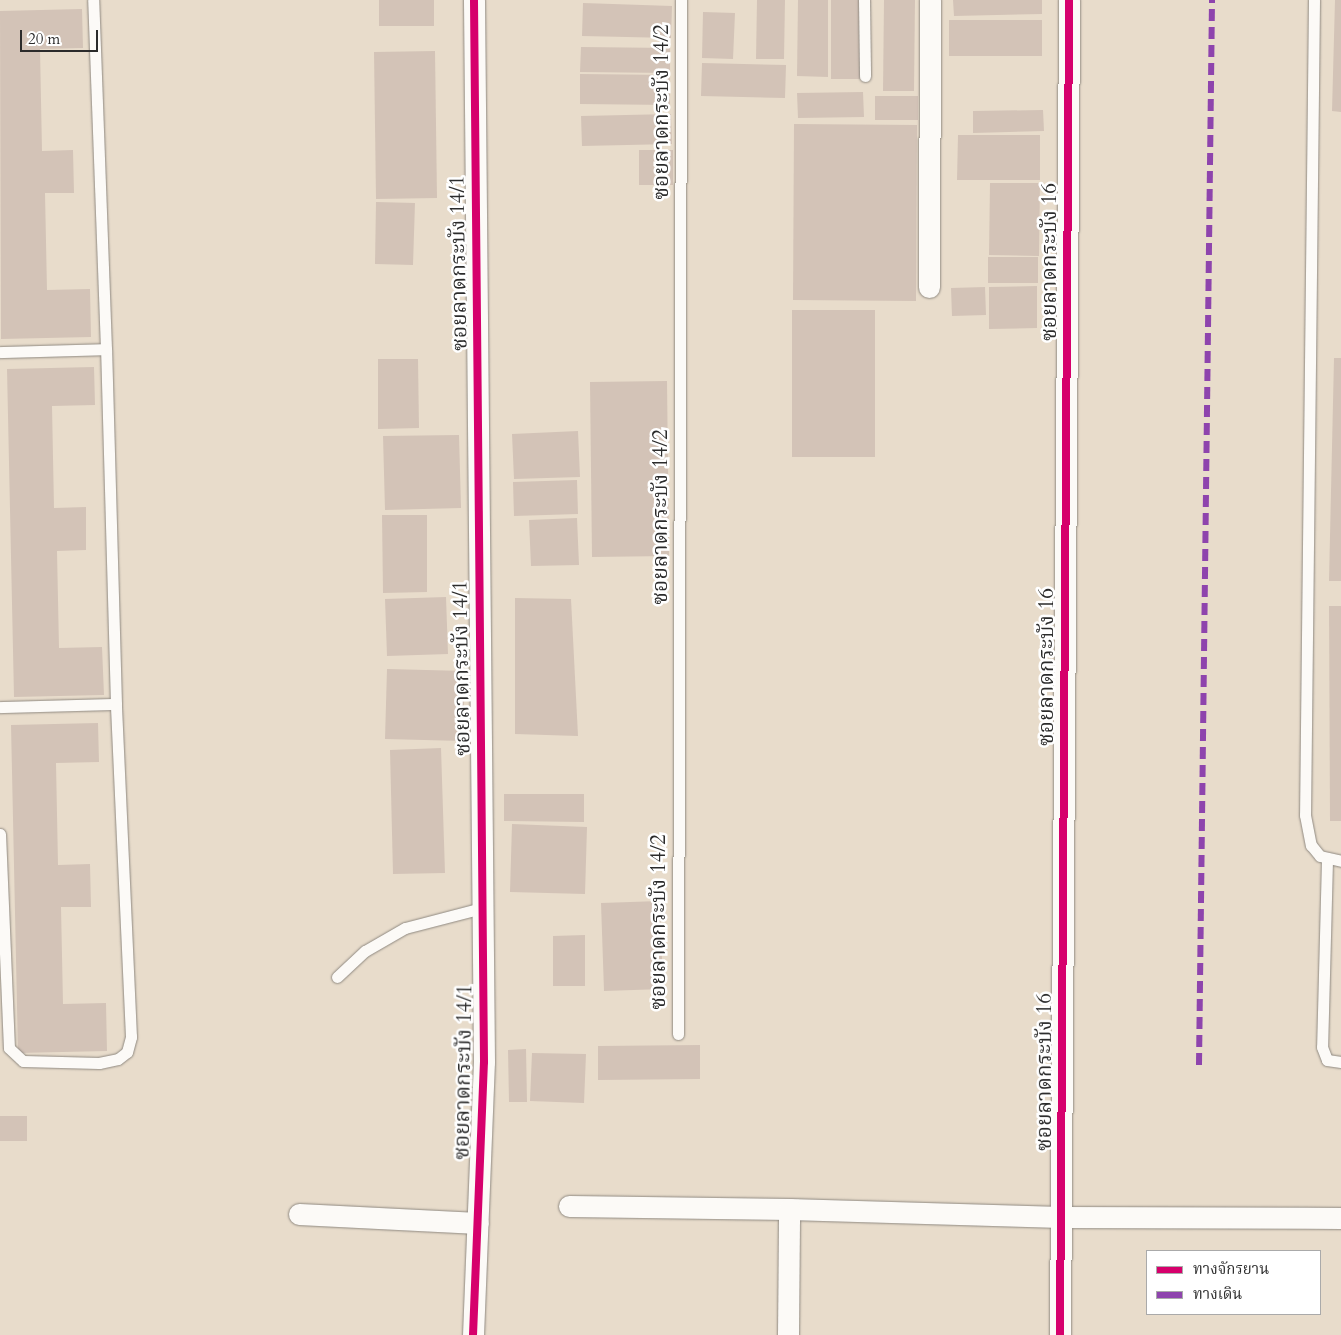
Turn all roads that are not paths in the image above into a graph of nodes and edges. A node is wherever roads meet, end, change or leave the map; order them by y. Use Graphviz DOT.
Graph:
graph roads {
  1 [pos="93,0"];
  2 [pos="474,0"];
  3 [pos="681,0"];
  4 [pos="864,0"];
  5 [pos="930,0"];
  6 [pos="1069,0"];
  7 [pos="1314,0"];
  8 [pos="865,76"];
  9 [pos="929,287"];
  10 [pos="106,348"];
  11 [pos="0,352"];
  12 [pos="116,704"];
  13 [pos="0,707"];
  14 [pos="0,834"];
  15 [pos="1326,860"];
  16 [pos="1341,861"];
  17 [pos="482,908"];
  18 [pos="337,977"];
  19 [pos="678,1034"];
  20 [pos="1341,1062"];
  21 [pos="569,1206"];
  22 [pos="789,1209"];
  23 [pos="299,1214"];
  24 [pos="1061,1217"];
  25 [pos="1341,1218"];
  26 [pos="478,1223"];
  27 [pos="473,1335"];
  28 [pos="788,1335"];
  29 [pos="1060,1335"];
  1 -- 10 [label="lane"];
  2 -- 17 [label="street, ซอยลาดกระบัง 14/1"];
  3 -- 19 [label="lane, ซอยลาดกระบัง 14/2"];
  4 -- 8 [label="lane"];
  5 -- 9 [label="street"];
  6 -- 24 [label="street, ซอยลาดกระบัง 16"];
  7 -- 15 [label="lane"];
  10 -- 11 [label="lane"];
  10 -- 12 [label="lane"];
  12 -- 13 [label="lane"];
  12 -- 14 [label="lane"];
  15 -- 16 [label="lane"];
  15 -- 20 [label="lane"];
  17 -- 18 [label="lane"];
  17 -- 26 [label="street, ซอยลาดกระบัง 14/1"];
  21 -- 22 [label="street"];
  22 -- 24 [label="street"];
  22 -- 28 [label="street"];
  23 -- 26 [label="street"];
  24 -- 25 [label="street"];
  24 -- 29 [label="street, ซอยลาดกระบัง 16"];
  26 -- 27 [label="street, ซอยลาดกระบัง 14/1"];
}
